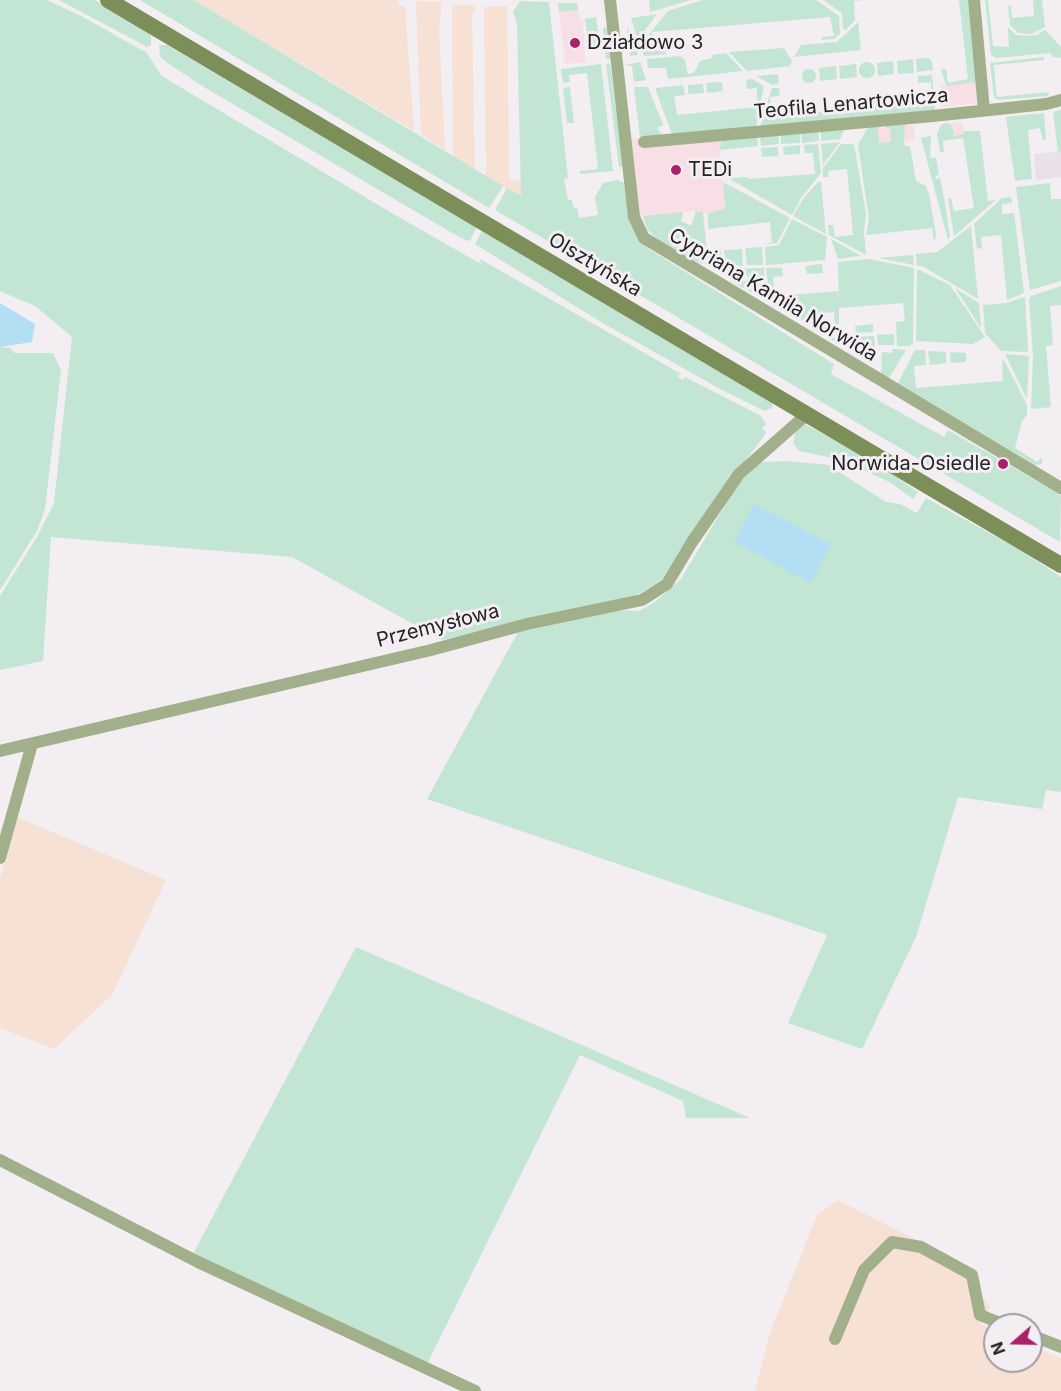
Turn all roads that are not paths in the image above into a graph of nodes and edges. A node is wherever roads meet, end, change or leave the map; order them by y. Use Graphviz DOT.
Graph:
graph roads {
  1 [pos="108,0"];
  2 [pos="610,0"];
  3 [pos="974,0"];
  4 [pos="1061,100"];
  5 [pos="984,110"];
  6 [pos="644,142"];
  7 [pos="806,415"];
  8 [pos="1061,488"];
  9 [pos="1061,564"];
  10 [pos="32,744"];
  11 [pos="0,751"];
  12 [pos="0,858"];
  13 [pos="0,1160"];
  14 [pos="983,1317"];
  15 [pos="835,1339"];
  16 [pos="1043,1340"];
  17 [pos="1061,1347"];
  18 [pos="475,1391"];
  1 -- 7 [label="main road, Olsztyńska"];
  2 -- 8 [label="street, Cypriana Kamila Norwida"];
  3 -- 5 [label="street"];
  4 -- 5 [label="street, Teofila Lenartowicza"];
  5 -- 6 [label="street, Teofila Lenartowicza"];
  7 -- 9 [label="main road, Olsztyńska"];
  7 -- 10 [label="street, Przemysłowa"];
  10 -- 11 [label="street, Przemysłowa"];
  10 -- 12 [label="street"];
  13 -- 18 [label="street"];
  14 -- 15 [label="street"];
  16 -- 17 [label="street"];
}
